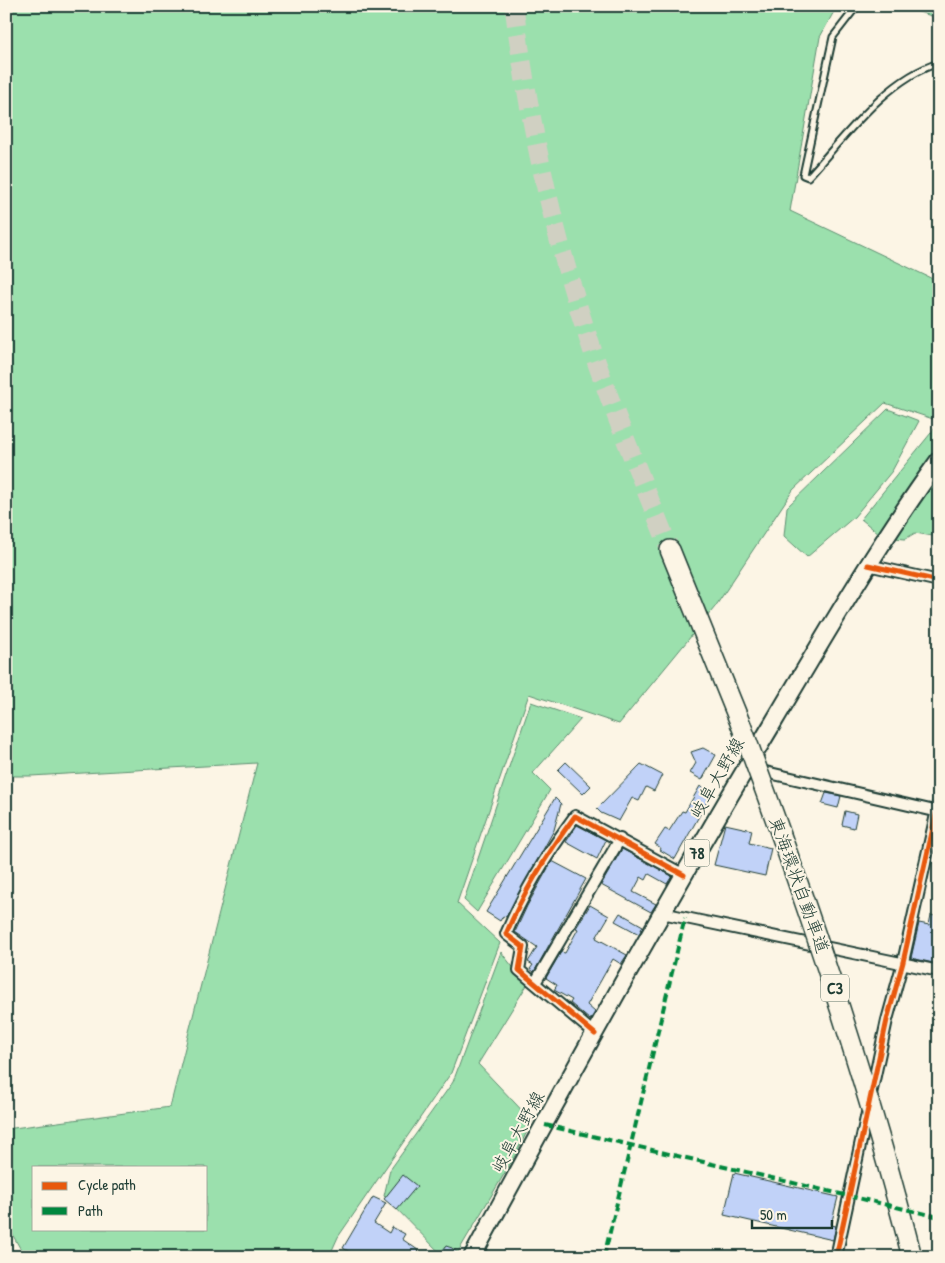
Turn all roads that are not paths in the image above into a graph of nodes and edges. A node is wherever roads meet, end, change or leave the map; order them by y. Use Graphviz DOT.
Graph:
graph roads {
  1 [pos="857,6"];
  2 [pos="939,63"];
  3 [pos="939,460"];
  4 [pos="670,550"];
  5 [pos="868,565"];
  6 [pos="939,581"];
  7 [pos="746,767"];
  8 [pos="938,809"];
  9 [pos="620,839"];
  10 [pos="684,875"];
  11 [pos="662,913"];
  12 [pos="903,962"];
  13 [pos="939,971"];
  14 [pos="535,983"];
  15 [pos="595,1034"];
  16 [pos="472,1257"];
  17 [pos="836,1257"];
  18 [pos="912,1257"];
  1 -- 2 [label="lane"];
  3 -- 5 [label="main road, 岐阜大野線 / 78"];
  4 -- 18 [label="highway, 東海環状自動車道 / C3, bridge"];
  5 -- 6 [label="street"];
  5 -- 7 [label="main road, 岐阜大野線 / 78"];
  7 -- 8 [label="street"];
  7 -- 10 [label="main road, 岐阜大野線 / 78"];
  8 -- 12 [label="street"];
  9 -- 10 [label="street"];
  9 -- 14 [label="street"];
  9 -- 14 [label="street"];
  10 -- 11 [label="main road, 岐阜大野線 / 78"];
  11 -- 12 [label="street"];
  11 -- 15 [label="main road, 岐阜大野線 / 78"];
  12 -- 13 [label="street"];
  12 -- 17 [label="street"];
  14 -- 15 [label="street"];
  15 -- 16 [label="main road, 岐阜大野線 / 78"];
}
